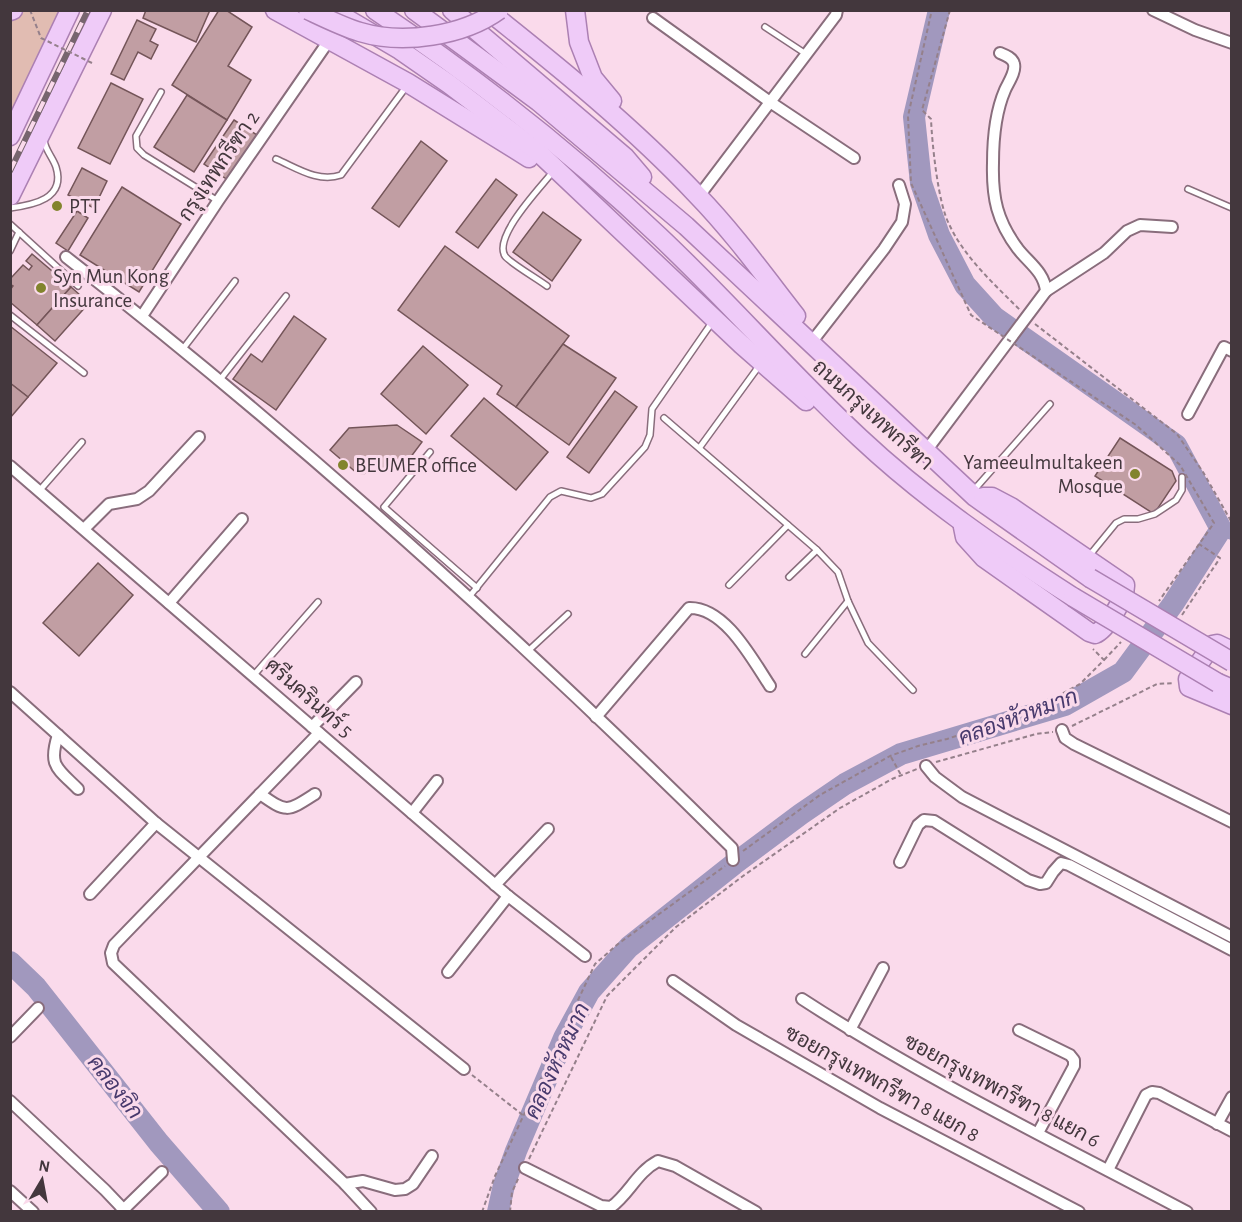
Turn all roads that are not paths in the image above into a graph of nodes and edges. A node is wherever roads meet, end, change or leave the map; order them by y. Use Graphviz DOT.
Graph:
graph roads {
  1 [pos="70,10"];
  2 [pos="102,10"];
  3 [pos="116,10"];
  4 [pos="275,10"];
  5 [pos="309,10"];
  6 [pos="332,10"];
  7 [pos="375,10"];
  8 [pos="414,10"];
  9 [pos="452,10"];
  10 [pos="487,10"];
  11 [pos="499,10"];
  12 [pos="575,10"];
  13 [pos="837,10"];
  14 [pos="1153,10"];
  15 [pos="653,18"];
  16 [pos="765,27"];
  17 [pos="330,39"];
  18 [pos="1232,43"];
  19 [pos="1000,53"];
  20 [pos="807,54"];
  21 [pos="69,77"];
  22 [pos="408,83"];
  23 [pos="161,92"];
  24 [pos="770,102"];
  25 [pos="45,125"];
  26 [pos="10,136"];
  27 [pos="854,158"];
  28 [pos="276,159"];
  29 [pos="664,162"];
  30 [pos="551,174"];
  31 [pos="898,185"];
  32 [pos="1188,189"];
  33 [pos="10,196"];
  34 [pos="699,196"];
  35 [pos="218,201"];
  36 [pos="10,208"];
  37 [pos="595,208"];
  38 [pos="1232,208"];
  39 [pos="10,224"];
  40 [pos="686,226"];
  41 [pos="1172,227"];
  42 [pos="19,232"];
  43 [pos="10,251"];
  44 [pos="66,257"];
  45 [pos="235,281"];
  46 [pos="78,286"];
  47 [pos="547,286"];
  48 [pos="1046,291"];
  49 [pos="286,296"];
  50 [pos="10,315"];
  51 [pos="142,316"];
  52 [pos="714,319"];
  53 [pos="814,339"];
  54 [pos="182,350"];
  55 [pos="1232,351"];
  56 [pos="832,362"];
  57 [pos="761,363"];
  58 [pos="84,373"];
  59 [pos="219,381"];
  60 [pos="1050,404"];
  61 [pos="1188,414"];
  62 [pos="664,418"];
  63 [pos="199,437"];
  64 [pos="861,440"];
  65 [pos="82,442"];
  66 [pos="700,447"];
  67 [pos="926,451"];
  68 [pos="430,452"];
  69 [pos="10,466"];
  70 [pos="1182,477"];
  71 [pos="40,490"];
  72 [pos="973,495"];
  73 [pos="242,519"];
  74 [pos="962,523"];
  75 [pos="788,525"];
  76 [pos="84,529"];
  77 [pos="817,550"];
  78 [pos="1087,559"];
  79 [pos="789,577"];
  80 [pos="729,585"];
  81 [pos="477,588"];
  82 [pos="469,597"];
  83 [pos="848,601"];
  84 [pos="318,602"];
  85 [pos="169,603"];
  86 [pos="568,614"];
  87 [pos="1232,651"];
  88 [pos="527,652"];
  89 [pos="805,654"];
  90 [pos="1232,662"];
  91 [pos="253,676"];
  92 [pos="356,682"];
  93 [pos="770,686"];
  94 [pos="1225,686"];
  95 [pos="913,690"];
  96 [pos="10,692"];
  97 [pos="1232,705"];
  98 [pos="596,717"];
  99 [pos="315,730"];
  100 [pos="1062,730"];
  101 [pos="58,735"];
  102 [pos="926,766"];
  103 [pos="436,781"];
  104 [pos="78,789"];
  105 [pos="260,794"];
  106 [pos="315,794"];
  107 [pos="412,813"];
  108 [pos="1232,822"];
  109 [pos="156,823"];
  110 [pos="548,829"];
  111 [pos="200,857"];
  112 [pos="734,860"];
  113 [pos="900,862"];
  114 [pos="495,885"];
  115 [pos="90,894"];
  116 [pos="508,896"];
  117 [pos="1232,937"];
  118 [pos="1232,950"];
  119 [pos="585,956"];
  120 [pos="883,968"];
  121 [pos="448,972"];
  122 [pos="673,981"];
  123 [pos="802,999"];
  124 [pos="38,1008"];
  125 [pos="850,1030"];
  126 [pos="1019,1030"];
  127 [pos="10,1037"];
  128 [pos="464,1069"];
  129 [pos="1232,1097"];
  130 [pos="10,1101"];
  131 [pos="1217,1124"];
  132 [pos="1232,1131"];
  133 [pos="1038,1132"];
  134 [pos="432,1156"];
  135 [pos="525,1168"];
  136 [pos="1108,1170"];
  137 [pos="162,1172"];
  138 [pos="345,1184"];
  139 [pos="10,1191"];
  140 [pos="123,1211"];
  141 [pos="33,1212"];
  142 [pos="371,1212"];
  143 [pos="756,1212"];
  144 [pos="1079,1212"];
  145 [pos="1187,1212"];
  1 -- 26 [label="main road"];
  2 -- 21 [label="main road"];
  3 -- 21 [label="main road"];
  4 -- 17 [label="main road"];
  5 -- 11 [label="main road, bridge"];
  6 -- 37 [label="main road"];
  7 -- 64 [label="main road, ถนนกรุงเทพกรีฑา"];
  8 -- 40 [label="main road, ถนนกรุงเทพกรีฑา"];
  9 -- 40 [label="main road"];
  10 -- 29 [label="main road"];
  12 -- 29 [label="main road"];
  13 -- 20 [label="street"];
  14 -- 18 [label="street"];
  15 -- 24 [label="street"];
  16 -- 20 [label="lane"];
  17 -- 22 [label="main road"];
  17 -- 35 [label="street, กรุงเทพกรีฑา 2"];
  19 -- 48 [label="street"];
  20 -- 24 [label="street"];
  21 -- 25 [label="main road"];
  22 -- 28 [label="lane"];
  22 -- 30 [label="main road"];
  23 -- 35 [label="lane"];
  24 -- 27 [label="street"];
  24 -- 34 [label="street"];
  25 -- 33 [label="main road"];
  25 -- 36 [label="lane"];
  29 -- 34 [label="main road"];
  30 -- 37 [label="main road"];
  30 -- 47 [label="lane"];
  31 -- 53 [label="street"];
  32 -- 38 [label="lane"];
  34 -- 53 [label="main road"];
  35 -- 51 [label="street, กรุงเทพกรีฑา 2"];
  37 -- 52 [label="main road"];
  39 -- 42 [label="lane"];
  40 -- 56 [label="main road, ถนนกรุงเทพกรีฑา"];
  41 -- 48 [label="street"];
  42 -- 43 [label="lane"];
  42 -- 46 [label="lane"];
  44 -- 51 [label="street"];
  45 -- 54 [label="lane"];
  48 -- 67 [label="street"];
  49 -- 59 [label="lane"];
  50 -- 58 [label="lane"];
  51 -- 54 [label="street"];
  52 -- 57 [label="main road"];
  52 -- 81 [label="lane"];
  53 -- 56 [label="main road"];
  54 -- 59 [label="street"];
  55 -- 61 [label="street"];
  56 -- 67 [label="main road, ถนนกรุงเทพกรีฑา"];
  57 -- 64 [label="main road"];
  57 -- 66 [label="lane"];
  59 -- 82 [label="street"];
  60 -- 72 [label="lane"];
  62 -- 66 [label="lane"];
  63 -- 76 [label="street"];
  64 -- 74 [label="main road, ถนนกรุงเทพกรีฑา"];
  65 -- 71 [label="lane"];
  66 -- 75 [label="lane"];
  67 -- 72 [label="main road, ถนนกรุงเทพกรีฑา"];
  68 -- 81 [label="lane"];
  69 -- 71 [label="street, ศรีนครินทร์ 5"];
  70 -- 78 [label="lane"];
  71 -- 76 [label="street, ศรีนครินทร์ 5"];
  72 -- 78 [label="main road"];
  72 -- 90 [label="main road, ถนนกรุงเทพกรีฑา, bridge"];
  73 -- 85 [label="street"];
  74 -- 78 [label="main road"];
  74 -- 94 [label="main road, ถนนกรุงเทพกรีฑา, bridge"];
  75 -- 77 [label="lane"];
  75 -- 80 [label="lane"];
  76 -- 85 [label="street, ศรีนครินทร์ 5"];
  77 -- 79 [label="lane"];
  77 -- 83 [label="lane"];
  81 -- 82 [label="lane"];
  82 -- 88 [label="street"];
  83 -- 89 [label="lane"];
  83 -- 95 [label="lane"];
  84 -- 91 [label="lane"];
  85 -- 91 [label="street, ศรีนครินทร์ 5"];
  86 -- 88 [label="lane"];
  87 -- 97 [label="main road"];
  88 -- 98 [label="street"];
  91 -- 99 [label="street, ศรีนครินทร์ 5"];
  92 -- 99 [label="street"];
  93 -- 98 [label="street"];
  96 -- 101 [label="street"];
  98 -- 112 [label="street"];
  99 -- 105 [label="street"];
  99 -- 107 [label="street, ศรีนครินทร์ 5"];
  100 -- 108 [label="street"];
  101 -- 104 [label="street"];
  101 -- 109 [label="street"];
  102 -- 117 [label="street"];
  103 -- 107 [label="street"];
  105 -- 106 [label="street"];
  105 -- 111 [label="street"];
  107 -- 114 [label="street, ศรีนครินทร์ 5"];
  109 -- 111 [label="street"];
  109 -- 115 [label="street"];
  110 -- 114 [label="street"];
  111 -- 128 [label="street"];
  111 -- 138 [label="street"];
  113 -- 118 [label="street"];
  114 -- 116 [label="street, ศรีนครินทร์ 5"];
  116 -- 119 [label="street, ศรีนครินทร์ 5"];
  116 -- 121 [label="street"];
  120 -- 125 [label="street"];
  122 -- 144 [label="street, ซอยกรุงเทพกรีฑา 8 แยก 8"];
  123 -- 125 [label="street, ซอยกรุงเทพกรีฑา 8 แยก 6"];
  124 -- 127 [label="street"];
  125 -- 133 [label="street, ซอยกรุงเทพกรีฑา 8 แยก 6"];
  126 -- 133 [label="street"];
  129 -- 131 [label="street"];
  130 -- 140 [label="street"];
  131 -- 132 [label="street"];
  131 -- 136 [label="street"];
  133 -- 136 [label="street, ซอยกรุงเทพกรีฑา 8 แยก 6"];
  134 -- 138 [label="street"];
  135 -- 143 [label="street"];
  136 -- 145 [label="street, ซอยกรุงเทพกรีฑา 8 แยก 6"];
  137 -- 140 [label="street"];
  138 -- 142 [label="street"];
  139 -- 141 [label="street"];
}
